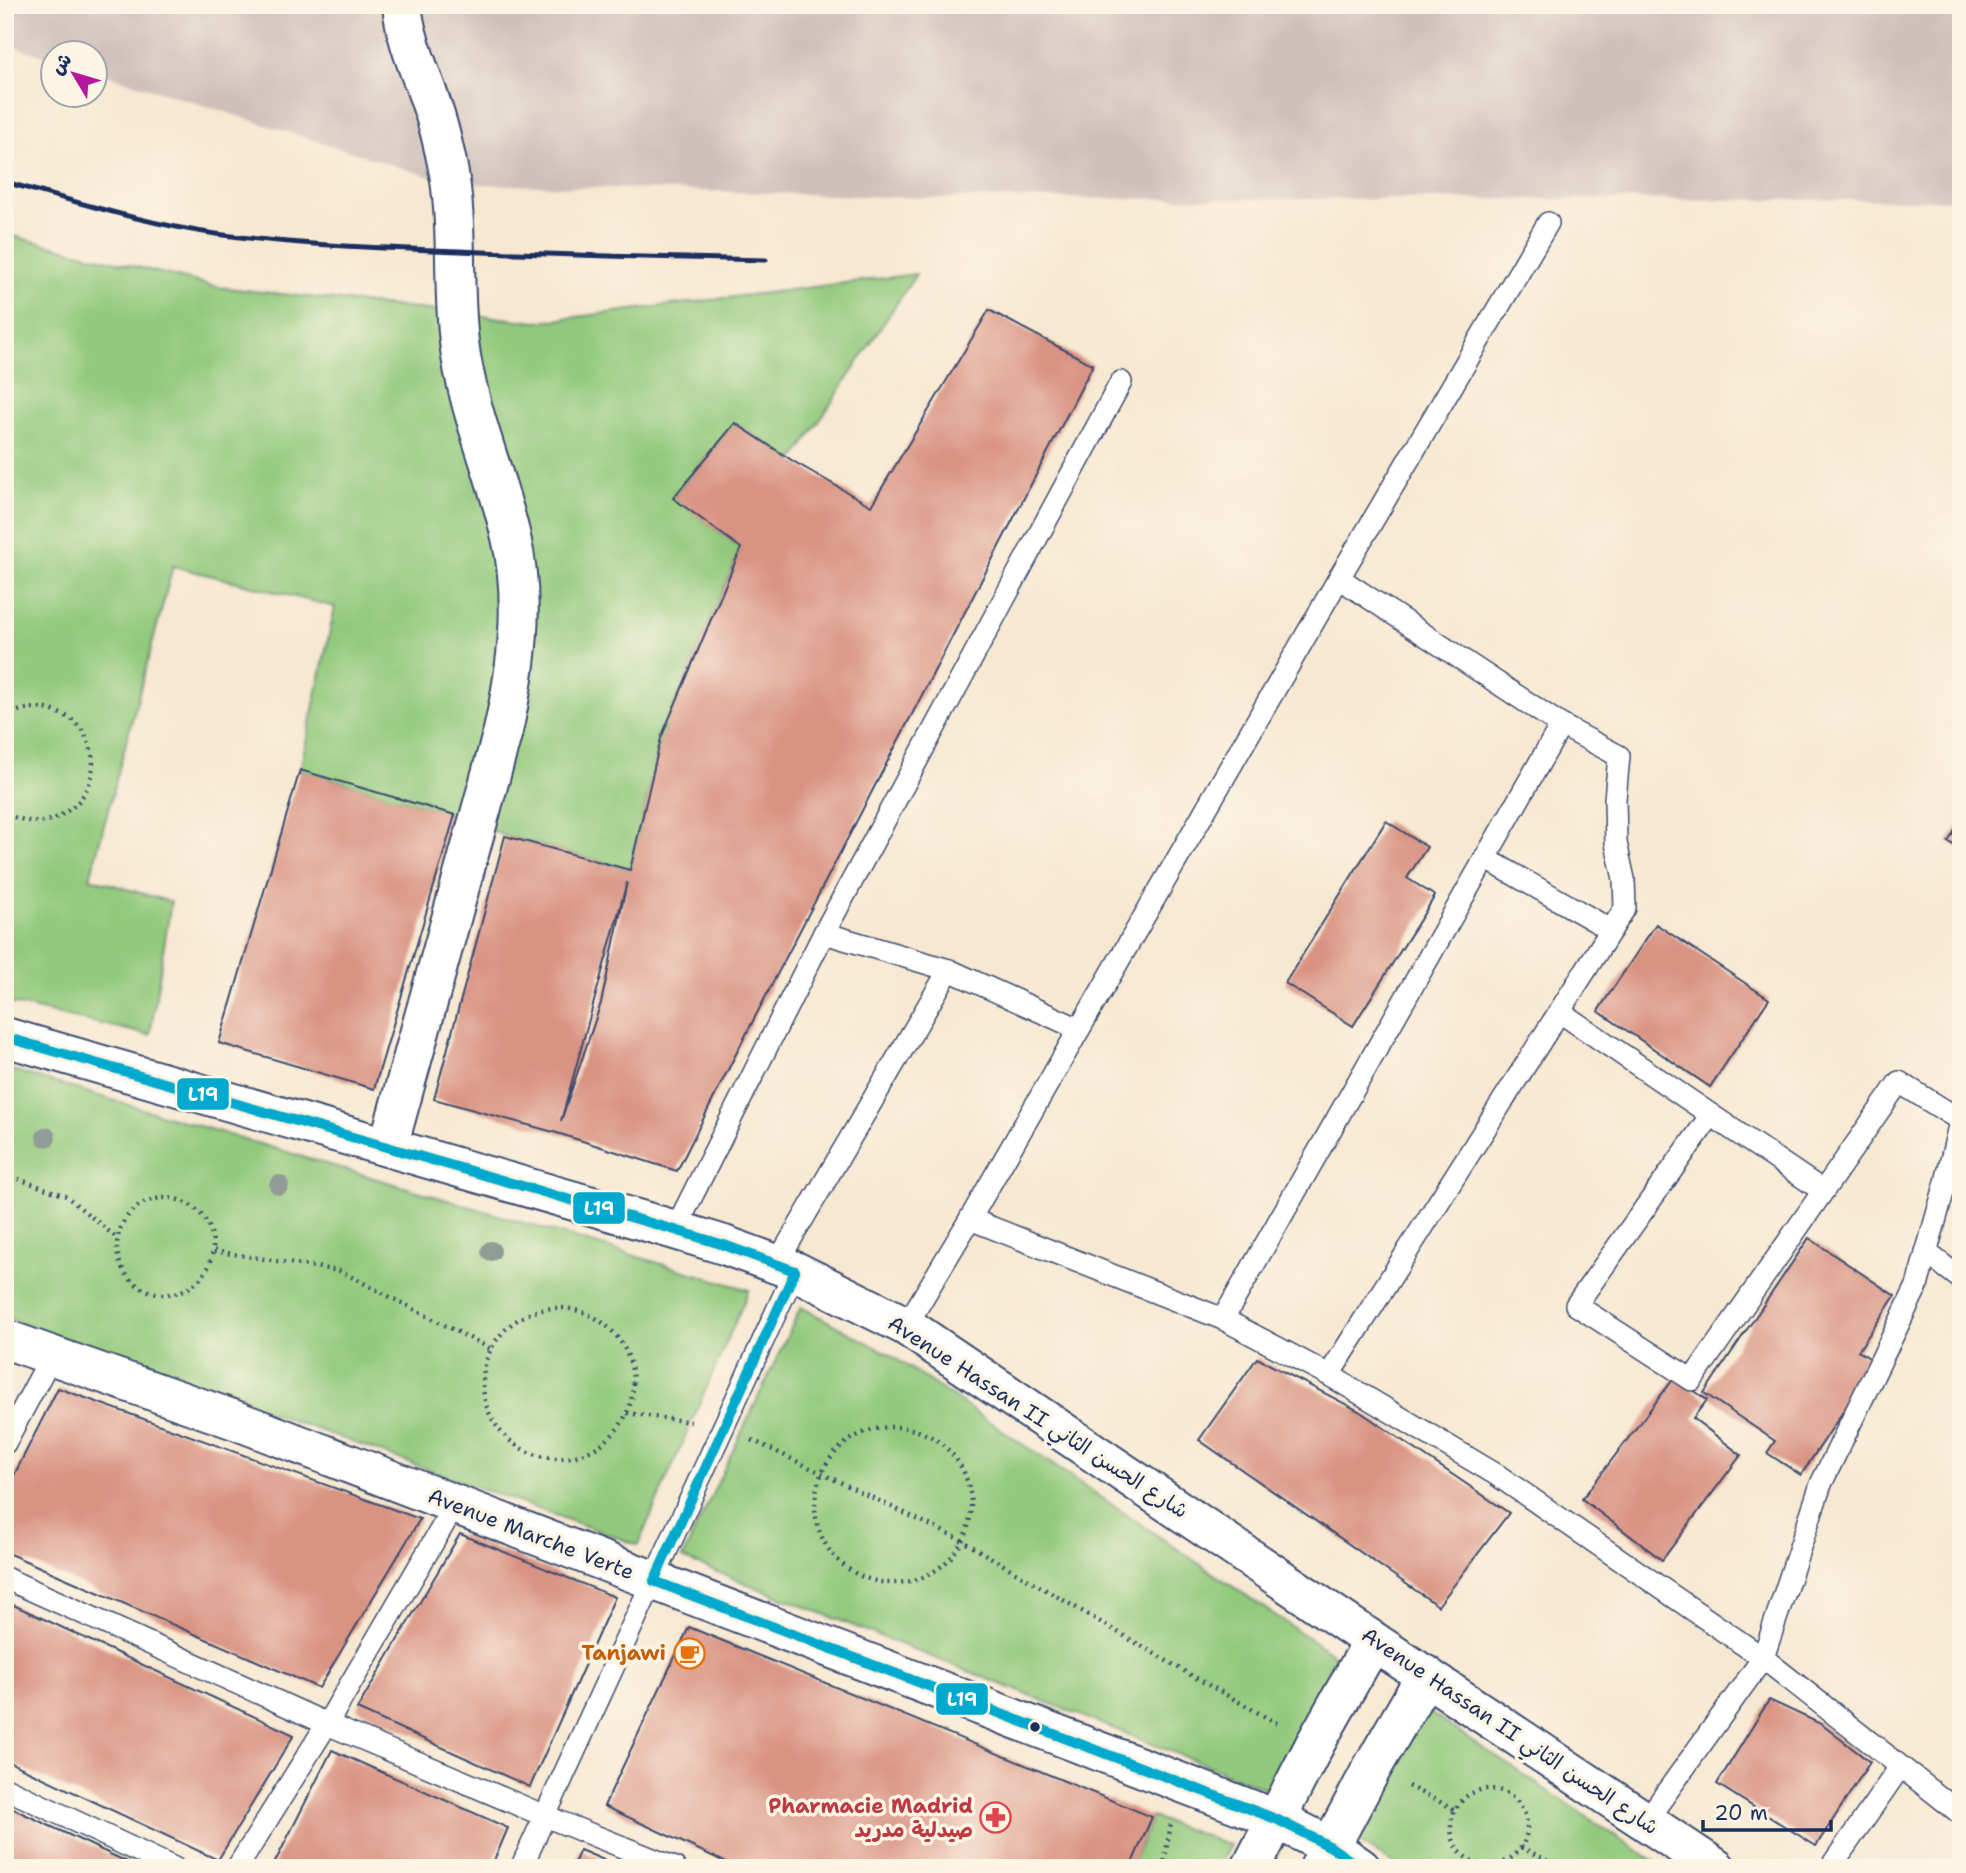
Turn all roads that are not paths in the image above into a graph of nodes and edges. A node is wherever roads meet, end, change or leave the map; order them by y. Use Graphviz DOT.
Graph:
graph roads {
  1 [pos="402,5"];
  2 [pos="1548,223"];
  3 [pos="1121,382"];
  4 [pos="1339,578"];
  5 [pos="1561,725"];
  6 [pos="1485,858"];
  7 [pos="1611,930"];
  8 [pos="824,933"];
  9 [pos="948,970"];
  10 [pos="1560,1012"];
  11 [pos="1079,1029"];
  12 [pos="5,1037"];
  13 [pos="1711,1115"];
  14 [pos="1960,1119"];
  15 [pos="388,1147"];
  16 [pos="1823,1191"];
  17 [pos="970,1219"];
  18 [pos="675,1230"];
  19 [pos="1926,1252"];
  20 [pos="786,1267"];
  21 [pos="1961,1279"];
  22 [pos="1223,1319"];
  23 [pos="906,1326"];
  24 [pos="5,1339"];
  25 [pos="52,1355"];
  26 [pos="1329,1376"];
  27 [pos="5,1443"];
  28 [pos="455,1505"];
  29 [pos="5,1578"];
  30 [pos="654,1581"];
  31 [pos="1373,1641"];
  32 [pos="1763,1658"];
  33 [pos="1426,1675"];
  34 [pos="327,1724"];
  35 [pos="1900,1767"];
  36 [pos="5,1788"];
  37 [pos="1961,1814"];
  38 [pos="545,1816"];
  39 [pos="1276,1819"];
  40 [pos="1646,1821"];
  41 [pos="1337,1861"];
  42 [pos="174,1868"];
  43 [pos="237,1868"];
  44 [pos="521,1868"];
  45 [pos="675,1868"];
  46 [pos="1251,1868"];
  47 [pos="1716,1868"];
  48 [pos="1830,1868"];
  1 -- 15 [label="street"];
  2 -- 4 [label="lane"];
  3 -- 8 [label="lane"];
  4 -- 5 [label="lane"];
  4 -- 11 [label="lane"];
  5 -- 6 [label="lane"];
  5 -- 7 [label="lane"];
  6 -- 7 [label="lane"];
  6 -- 22 [label="lane"];
  7 -- 10 [label="lane"];
  8 -- 9 [label="lane"];
  8 -- 18 [label="lane"];
  9 -- 11 [label="lane"];
  9 -- 20 [label="lane"];
  10 -- 13 [label="lane"];
  10 -- 26 [label="lane"];
  11 -- 17 [label="lane"];
  12 -- 15 [label="street, Avenue Hassan II شارع الحسن الثاني"];
  13 -- 16 [label="lane"];
  13 -- 16 [label="lane"];
  14 -- 16 [label="lane"];
  14 -- 19 [label="lane"];
  15 -- 18 [label="street, Avenue Hassan II شارع الحسن الثاني"];
  17 -- 22 [label="lane"];
  17 -- 23 [label="lane"];
  18 -- 20 [label="street, Avenue Hassan II شارع الحسن الثاني"];
  19 -- 21 [label="lane"];
  19 -- 32 [label="lane"];
  20 -- 23 [label="street, Avenue Hassan II شارع الحسن الثاني"];
  20 -- 30 [label="lane"];
  22 -- 26 [label="lane"];
  23 -- 31 [label="street, Avenue Hassan II شارع الحسن الثاني"];
  24 -- 25 [label="street, Avenue Marche Verte"];
  25 -- 27 [label="lane"];
  25 -- 28 [label="street, Avenue Marche Verte"];
  26 -- 32 [label="lane"];
  28 -- 30 [label="street, Avenue Marche Verte"];
  28 -- 34 [label="lane"];
  29 -- 34 [label="lane"];
  30 -- 38 [label="lane"];
  30 -- 39 [label="street, Avenue Marche Verte"];
  31 -- 33 [label="street, Avenue Hassan II شارع الحسن الثاني"];
  31 -- 39 [label="street"];
  32 -- 35 [label="lane"];
  32 -- 40 [label="lane"];
  33 -- 40 [label="street, Avenue Hassan II شارع الحسن الثاني"];
  33 -- 41 [label="street"];
  34 -- 38 [label="lane"];
  34 -- 43 [label="lane"];
  35 -- 37 [label="lane"];
  35 -- 48 [label="lane"];
  36 -- 42 [label="lane"];
  38 -- 44 [label="lane"];
  38 -- 45 [label="lane"];
  39 -- 41 [label="street, Avenue Marche Verte"];
  39 -- 46 [label="street"];
  40 -- 47 [label="street, Avenue Hassan II شارع الحسن الثاني"];
}
